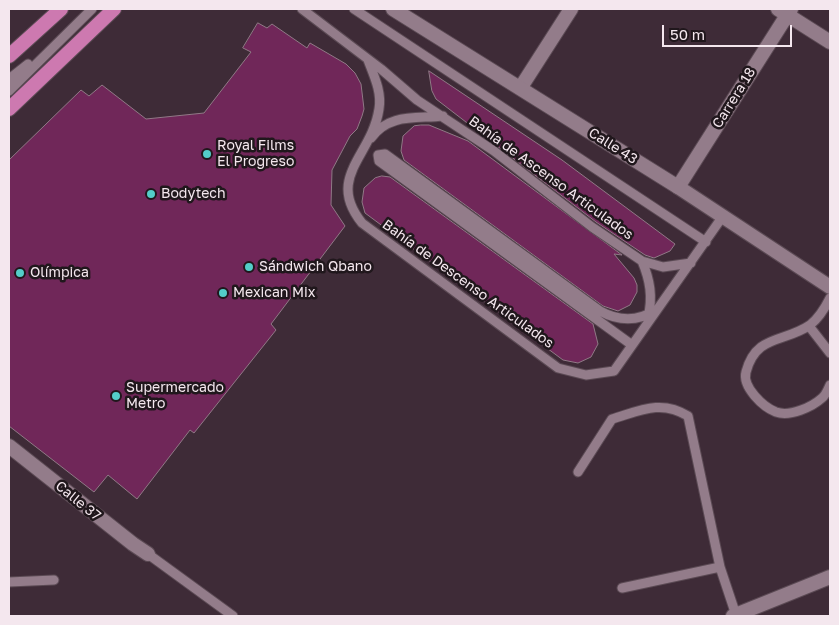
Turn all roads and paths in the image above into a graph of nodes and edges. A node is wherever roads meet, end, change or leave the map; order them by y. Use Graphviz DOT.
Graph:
graph roads {
  1 [pos="61,9"];
  2 [pos="92,9"];
  3 [pos="114,9"];
  4 [pos="302,9"];
  5 [pos="354,9"];
  6 [pos="393,9"];
  7 [pos="572,9"];
  8 [pos="786,11"];
  9 [pos="830,42"];
  10 [pos="52,46"];
  11 [pos="9,56"];
  12 [pos="368,60"];
  13 [pos="9,79"];
  14 [pos="521,88"];
  15 [pos="9,91"];
  16 [pos="9,109"];
  17 [pos="444,116"];
  18 [pos="366,146"];
  19 [pos="678,187"];
  20 [pos="723,216"];
  21 [pos="706,242"];
  22 [pos="642,261"];
  23 [pos="691,263"];
  24 [pos="830,286"];
  25 [pos="830,298"];
  26 [pos="660,306"];
  27 [pos="600,311"];
  28 [pos="649,314"];
  29 [pos="809,326"];
  30 [pos="644,328"];
  31 [pos="632,345"];
  32 [pos="830,353"];
  33 [pos="830,385"];
  34 [pos="9,446"];
  35 [pos="578,472"];
  36 [pos="148,554"];
  37 [pos="720,567"];
  38 [pos="830,577"];
  39 [pos="54,580"];
  40 [pos="9,582"];
  41 [pos="622,588"];
  42 [pos="233,616"];
  43 [pos="735,616"];
  1 -- 11 [label="main road"];
  2 -- 10 [label="lane"];
  3 -- 16 [label="main road"];
  4 -- 12 [label="lane, Bahía de Ascenso Articulados"];
  5 -- 21 [label="lane"];
  6 -- 14 [label="street, Calle 43"];
  7 -- 14 [label="street"];
  8 -- 9 [label="street"];
  8 -- 19 [label="street, Carrera 18"];
  10 -- 13 [label="lane"];
  10 -- 15 [label="lane"];
  12 -- 17 [label="lane, Bahía de Ascenso Articulados"];
  12 -- 18 [label="lane"];
  14 -- 19 [label="street, Calle 43"];
  17 -- 18 [label="lane"];
  17 -- 22 [label="lane, Bahía de Ascenso Articulados"];
  18 -- 31 [label="lane, Bahía de Descenso Articulados"];
  19 -- 20 [label="street, Calle 43"];
  20 -- 21 [label="lane"];
  20 -- 24 [label="street, Calle 43"];
  21 -- 23 [label="lane"];
  22 -- 23 [label="lane"];
  22 -- 28 [label="lane"];
  23 -- 26 [label="lane"];
  25 -- 29 [label="lane"];
  26 -- 28 [label="lane"];
  26 -- 30 [label="lane"];
  27 -- 28 [label="lane"];
  27 -- 31 [label="lane"];
  27 -- 31 [label="lane"];
  28 -- 30 [label="lane"];
  29 -- 32 [label="lane"];
  29 -- 33 [label="lane"];
  30 -- 31 [label="lane"];
  34 -- 36 [label="street, Calle 37"];
  35 -- 37 [label="lane"];
  36 -- 42 [label="lane"];
  37 -- 41 [label="lane"];
  37 -- 43 [label="lane"];
  38 -- 43 [label="street"];
  39 -- 40 [label="lane"];
}
